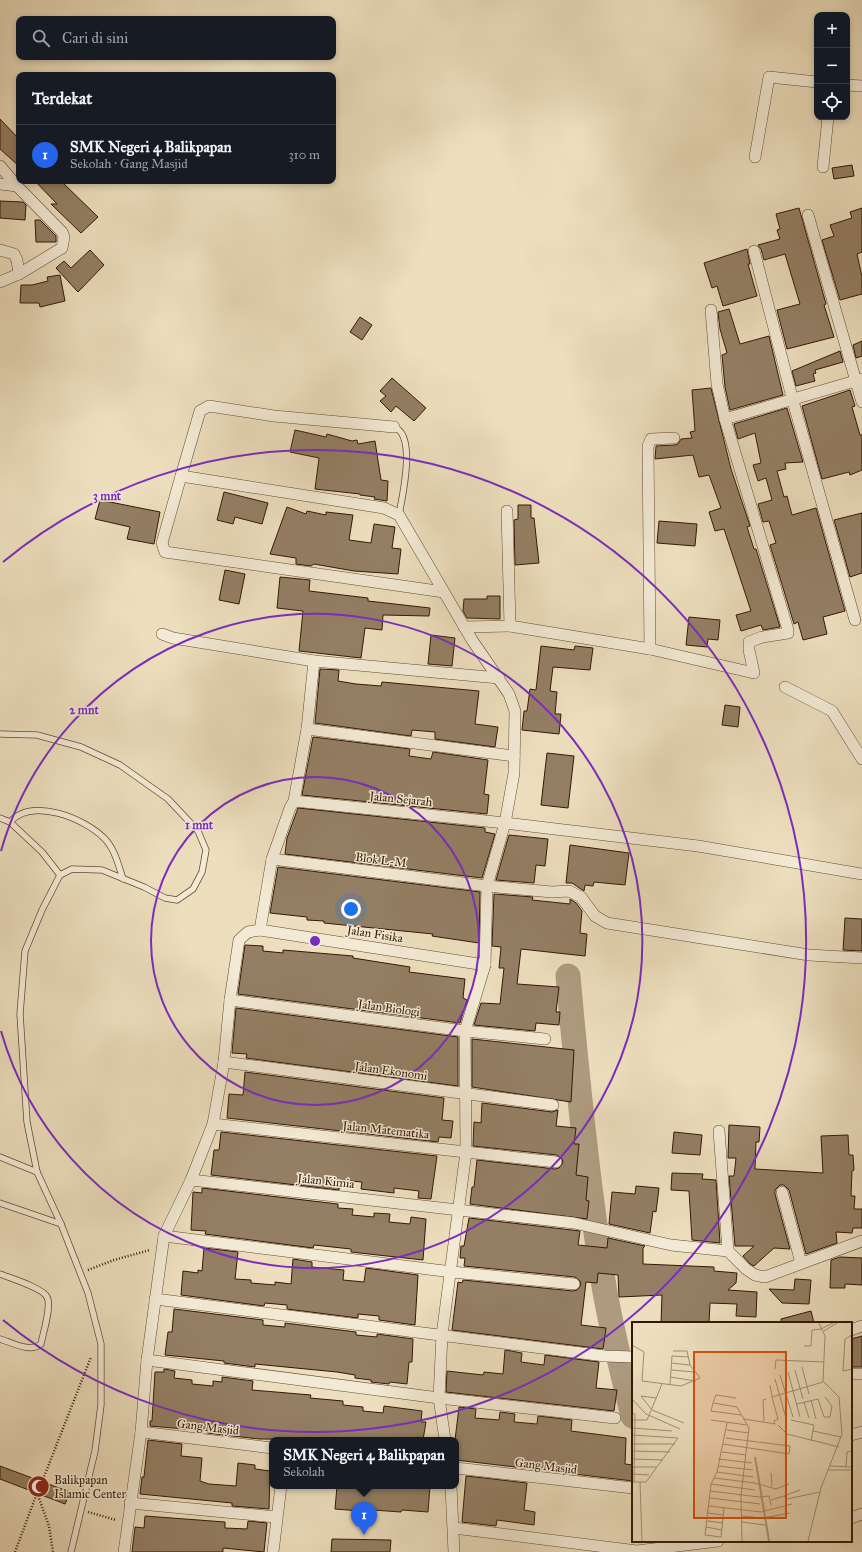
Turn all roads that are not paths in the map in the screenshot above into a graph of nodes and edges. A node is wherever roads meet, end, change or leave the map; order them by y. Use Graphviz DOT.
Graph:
graph roads {
  1 [pos="814,82"];
  2 [pos="850,85"];
  3 [pos="862,86"];
  4 [pos="828,120"];
  5 [pos="756,157"];
  6 [pos="0,166"];
  7 [pos="823,167"];
  8 [pos="0,184"];
  9 [pos="17,186"];
  10 [pos="808,215"];
  11 [pos="0,250"];
  12 [pos="754,251"];
  13 [pos="19,274"];
  14 [pos="0,282"];
  15 [pos="711,310"];
  16 [pos="859,380"];
  17 [pos="793,400"];
  18 [pos="862,402"];
  19 [pos="725,419"];
  20 [pos="394,427"];
  21 [pos="674,438"];
  22 [pos="181,476"];
  23 [pos="507,511"];
  24 [pos="399,515"];
  25 [pos="444,592"];
  26 [pos="856,620"];
  27 [pos="510,626"];
  28 [pos="464,627"];
  29 [pos="162,634"];
  30 [pos="650,650"];
  31 [pos="314,661"];
  32 [pos="498,678"];
  33 [pos="785,687"];
  34 [pos="307,729"];
  35 [pos="0,734"];
  36 [pos="514,756"];
  37 [pos="862,758"];
  38 [pos="294,801"];
  39 [pos="0,818"];
  40 [pos="10,822"];
  41 [pos="505,823"];
  42 [pos="272,859"];
  43 [pos="862,874"];
  44 [pos="60,875"];
  45 [pos="123,879"];
  46 [pos="487,886"];
  47 [pos="260,930"];
  48 [pos="862,958"];
  49 [pos="485,964"];
  50 [pos="230,1000"];
  51 [pos="465,1032"];
  52 [pos="545,1039"];
  53 [pos="224,1062"];
  54 [pos="464,1094"];
  55 [pos="553,1105"];
  56 [pos="213,1124"];
  57 [pos="720,1131"];
  58 [pos="466,1152"];
  59 [pos="0,1157"];
  60 [pos="556,1162"];
  61 [pos="37,1172"];
  62 [pos="191,1180"];
  63 [pos="782,1192"];
  64 [pos="0,1202"];
  65 [pos="459,1209"];
  66 [pos="61,1224"];
  67 [pos="164,1236"];
  68 [pos="862,1241"];
  69 [pos="728,1251"];
  70 [pos="801,1263"];
  71 [pos="452,1272"];
  72 [pos="0,1274"];
  73 [pos="574,1284"];
  74 [pos="155,1300"];
  75 [pos="862,1326"];
  76 [pos="852,1330"];
  77 [pos="442,1335"];
  78 [pos="0,1338"];
  79 [pos="632,1357"];
  80 [pos="148,1360"];
  81 [pos="439,1398"];
  82 [pos="615,1418"];
  83 [pos="141,1432"];
  84 [pos="862,1432"];
  85 [pos="852,1435"];
  86 [pos="445,1437"];
  87 [pos="269,1448"];
  88 [pos="459,1468"];
  89 [pos="280,1489"];
  90 [pos="451,1489"];
  91 [pos="630,1489"];
  92 [pos="130,1503"];
  93 [pos="862,1514"];
  94 [pos="276,1517"];
  95 [pos="852,1518"];
  96 [pos="454,1528"];
  97 [pos="709,1542"];
  98 [pos="646,1551"];
  99 [pos="71,1552"];
  100 [pos="124,1552"];
  101 [pos="273,1552"];
  102 [pos="454,1552"];
  1 -- 5 [label="street"];
  2 -- 3 [label="street"];
  4 -- 7 [label="street"];
  6 -- 9 [label="street"];
  8 -- 9 [label="street"];
  9 -- 13 [label="street"];
  10 -- 16 [label="street"];
  11 -- 13 [label="street"];
  12 -- 17 [label="street"];
  13 -- 14 [label="street"];
  15 -- 19 [label="street"];
  16 -- 17 [label="street"];
  16 -- 18 [label="street"];
  17 -- 19 [label="street"];
  17 -- 26 [label="street"];
  19 -- 30 [label="street"];
  20 -- 22 [label="street"];
  20 -- 24 [label="lane"];
  21 -- 30 [label="street"];
  22 -- 24 [label="street"];
  22 -- 25 [label="street"];
  23 -- 27 [label="street"];
  24 -- 25 [label="street"];
  25 -- 28 [label="street"];
  27 -- 28 [label="street"];
  27 -- 30 [label="street"];
  28 -- 32 [label="street"];
  29 -- 31 [label="street"];
  31 -- 32 [label="street"];
  31 -- 34 [label="street"];
  32 -- 36 [label="street"];
  33 -- 37 [label="street"];
  34 -- 36 [label="street"];
  34 -- 38 [label="street"];
  35 -- 45 [label="lane"];
  36 -- 41 [label="street"];
  38 -- 41 [label="street, Jalan Sejarah"];
  38 -- 42 [label="street"];
  39 -- 40 [label="lane"];
  40 -- 44 [label="lane"];
  40 -- 45 [label="lane"];
  41 -- 43 [label="street, Jalan Sejarah"];
  41 -- 46 [label="street"];
  42 -- 46 [label="street, Blok L-M"];
  42 -- 47 [label="street"];
  44 -- 45 [label="lane"];
  44 -- 61 [label="lane"];
  46 -- 48 [label="street, Blok L-M"];
  46 -- 49 [label="street"];
  47 -- 49 [label="street, Jalan Fisika"];
  47 -- 50 [label="street"];
  49 -- 51 [label="street"];
  50 -- 51 [label="street, Jalan Biologi"];
  50 -- 53 [label="street"];
  51 -- 52 [label="street, Jalan Biologi"];
  51 -- 54 [label="street"];
  53 -- 54 [label="street, Jalan Ekonomi"];
  53 -- 56 [label="street"];
  54 -- 55 [label="street, Jalan Ekonomi"];
  54 -- 58 [label="street"];
  56 -- 58 [label="street, Jalan Matematika"];
  56 -- 62 [label="street"];
  57 -- 69 [label="street"];
  58 -- 60 [label="street, Jalan Matematika"];
  58 -- 65 [label="street"];
  59 -- 61 [label="lane"];
  61 -- 66 [label="lane"];
  62 -- 65 [label="street, Jalan Kimia"];
  62 -- 67 [label="street"];
  63 -- 70 [label="street"];
  64 -- 66 [label="lane"];
  65 -- 69 [label="street, Jalan Kimia"];
  65 -- 71 [label="street"];
  66 -- 99 [label="lane"];
  67 -- 71 [label="street"];
  67 -- 74 [label="street"];
  68 -- 70 [label="street"];
  69 -- 70 [label="street"];
  71 -- 73 [label="street"];
  71 -- 77 [label="street"];
  72 -- 78 [label="lane"];
  74 -- 77 [label="street"];
  74 -- 80 [label="street"];
  75 -- 76 [label="street"];
  77 -- 79 [label="street"];
  77 -- 81 [label="street"];
  80 -- 81 [label="street"];
  80 -- 83 [label="street"];
  81 -- 82 [label="street"];
  81 -- 86 [label="street"];
  83 -- 87 [label="street, Gang Masjid"];
  83 -- 92 [label="street"];
  84 -- 85 [label="street"];
  88 -- 91 [label="street, Gang Masjid"];
  89 -- 94 [label="street"];
  90 -- 96 [label="street"];
  92 -- 94 [label="street"];
  92 -- 100 [label="street"];
  93 -- 95 [label="street"];
  94 -- 101 [label="street"];
  96 -- 98 [label="street"];
  96 -- 102 [label="street"];
  97 -- 98 [label="street"];
}
